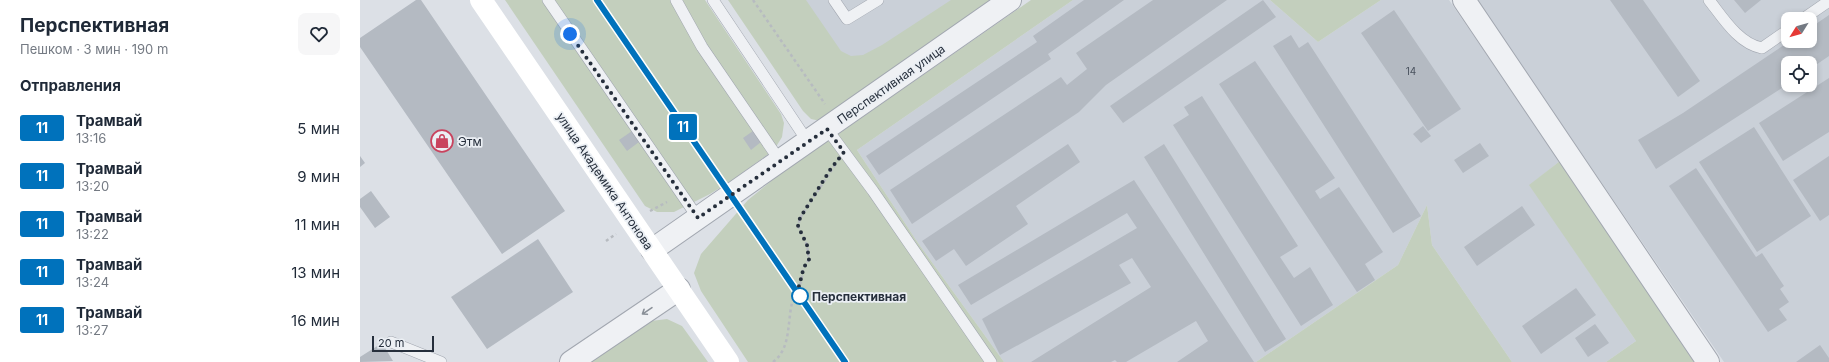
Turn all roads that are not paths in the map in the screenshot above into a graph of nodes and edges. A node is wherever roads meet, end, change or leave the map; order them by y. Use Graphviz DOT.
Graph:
graph roads {
  1 [pos="481,0"];
  2 [pos="548,0"];
  3 [pos="676,0"];
  4 [pos="713,0"];
  5 [pos="834,0"];
  6 [pos="878,0"];
  7 [pos="1010,0"];
  8 [pos="1464,0"];
  9 [pos="1709,0"];
  10 [pos="1829,1"];
  11 [pos="1813,12"];
  12 [pos="1781,35"];
  13 [pos="827,129"];
  14 [pos="808,142"];
  15 [pos="780,161"];
  16 [pos="698,218"];
  17 [pos="652,250"];
  18 [pos="679,289"];
  19 [pos="391,342"];
  20 [pos="440,362"];
  21 [pos="571,362"];
  22 [pos="728,362"];
  23 [pos="991,362"];
  24 [pos="1708,362"];
  1 -- 17 [label="main road, улица Академика Антонова"];
  2 -- 16 [label="lane"];
  3 -- 15 [label="lane"];
  4 -- 14 [label="lane"];
  5 -- 6 [label="lane"];
  7 -- 13 [label="street, Перспективная улица"];
  8 -- 24 [label="street"];
  9 -- 12 [label="lane"];
  10 -- 11 [label="lane"];
  13 -- 14 [label="street, Перспективная улица"];
  13 -- 23 [label="lane"];
  14 -- 15 [label="street, Перспективная улица"];
  15 -- 16 [label="street, Перспективная улица"];
  16 -- 17 [label="street, Перспективная улица"];
  17 -- 18 [label="main road, улица Академика Антонова"];
  18 -- 21 [label="street, one-way"];
  18 -- 22 [label="main road, улица Академика Антонова"];
  19 -- 20 [label="lane"];
}
